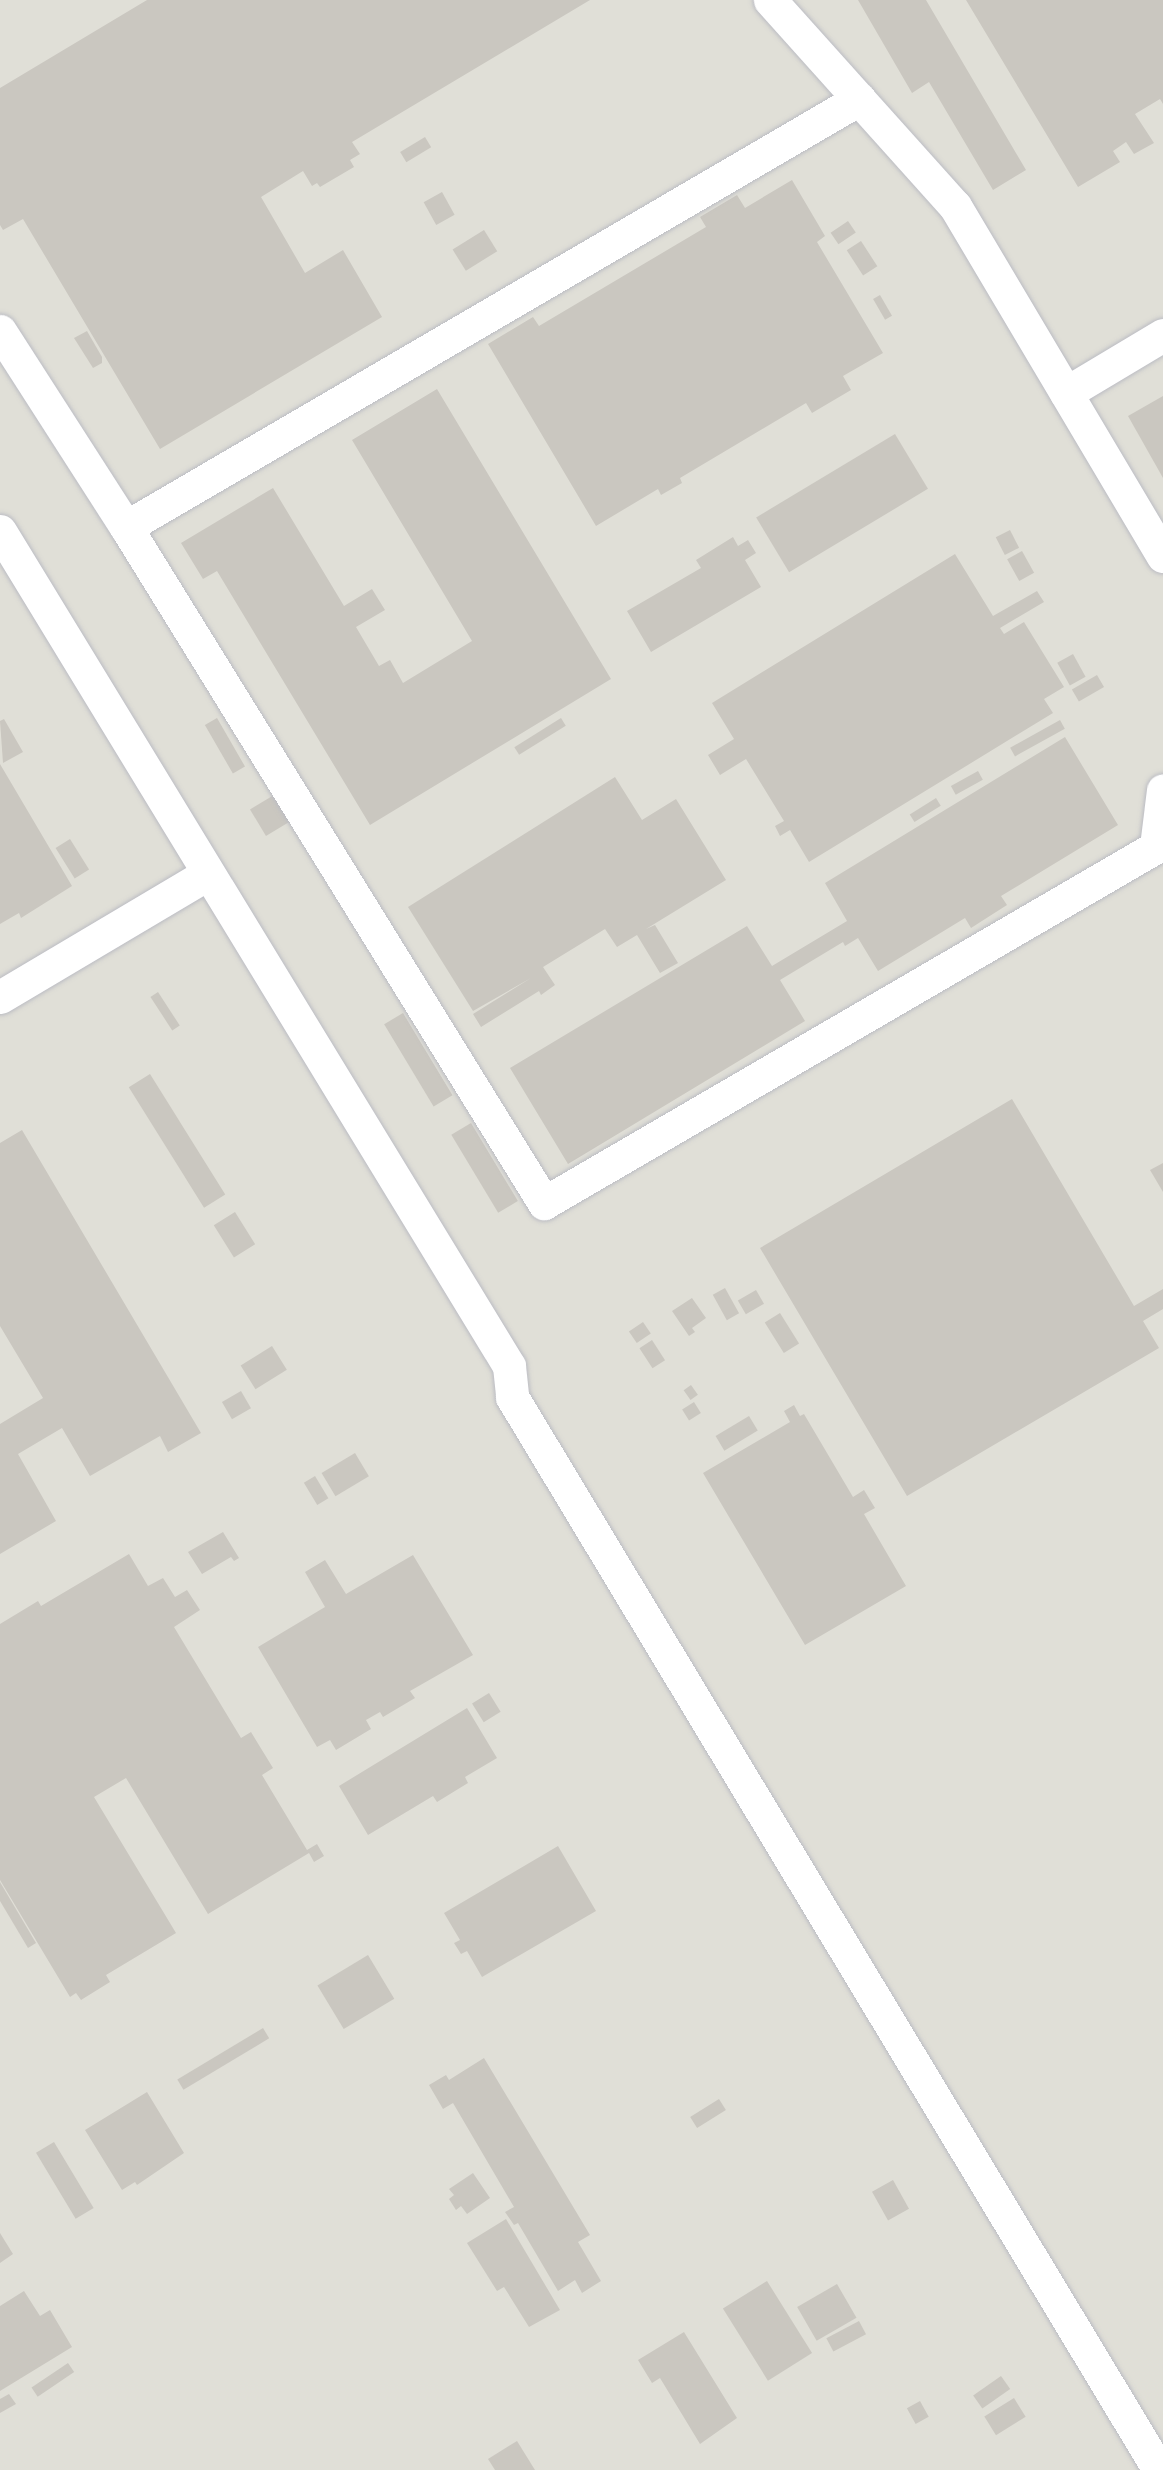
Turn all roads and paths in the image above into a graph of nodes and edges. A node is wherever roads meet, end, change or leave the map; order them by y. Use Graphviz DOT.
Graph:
graph roads {
  1 [pos="770,0"];
  2 [pos="859,99"];
  3 [pos="0,331"];
  4 [pos="1163,336"];
  5 [pos="1066,393"];
  6 [pos="126,527"];
  7 [pos="0,531"];
  8 [pos="1163,556"];
  9 [pos="1163,790"];
  10 [pos="207,874"];
  11 [pos="0,997"];
  12 [pos="1159,2470"];
  1 -- 2 [label="lane"];
  2 -- 5 [label="lane"];
  2 -- 6 [label="lane"];
  3 -- 6 [label="lane"];
  4 -- 5 [label="lane"];
  5 -- 8 [label="lane"];
  6 -- 9 [label="lane"];
  7 -- 10 [label="lane"];
  10 -- 11 [label="lane"];
  10 -- 12 [label="lane"];
}
